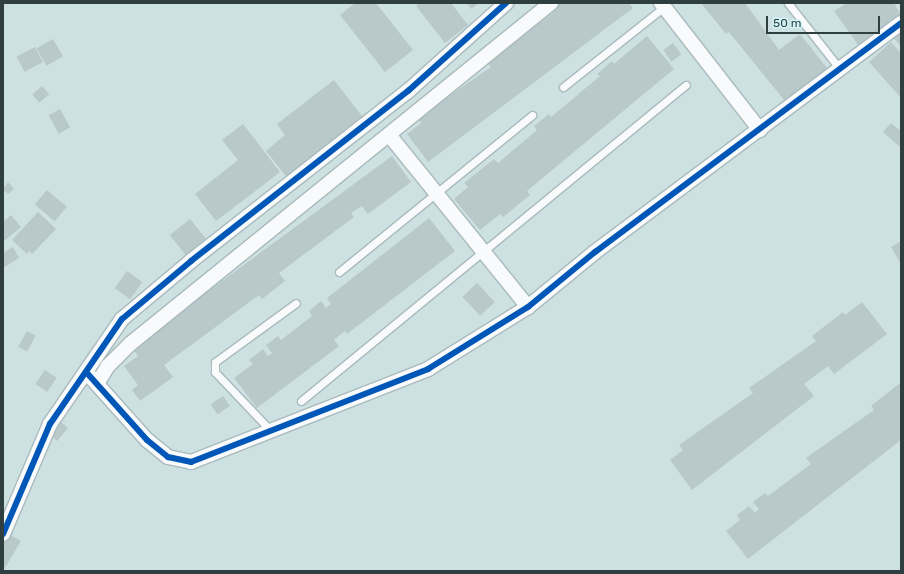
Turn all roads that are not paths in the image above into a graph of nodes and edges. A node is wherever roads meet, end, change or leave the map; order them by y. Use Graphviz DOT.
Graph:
graph roads {
  1 [pos="506,3"];
  2 [pos="551,3"];
  3 [pos="788,3"];
  4 [pos="663,5"];
  5 [pos="901,23"];
  6 [pos="840,69"];
  7 [pos="686,85"];
  8 [pos="563,87"];
  9 [pos="532,115"];
  10 [pos="760,130"];
  11 [pos="390,136"];
  12 [pos="436,194"];
  13 [pos="483,251"];
  14 [pos="338,272"];
  15 [pos="296,303"];
  16 [pos="528,307"];
  17 [pos="87,373"];
  18 [pos="97,384"];
  19 [pos="301,401"];
  20 [pos="272,432"];
  21 [pos="3,534"];
  1 -- 17 [label="street"];
  2 -- 11 [label="street"];
  3 -- 6 [label="lane"];
  4 -- 8 [label="lane"];
  4 -- 10 [label="street"];
  5 -- 6 [label="street"];
  6 -- 10 [label="street"];
  7 -- 13 [label="lane"];
  9 -- 12 [label="lane"];
  10 -- 16 [label="street"];
  11 -- 12 [label="street"];
  11 -- 18 [label="street"];
  12 -- 13 [label="street"];
  12 -- 14 [label="lane"];
  13 -- 16 [label="street"];
  13 -- 19 [label="lane"];
  15 -- 20 [label="lane"];
  16 -- 20 [label="street"];
  17 -- 18 [label="street"];
  17 -- 21 [label="street"];
  18 -- 20 [label="street"];
}
